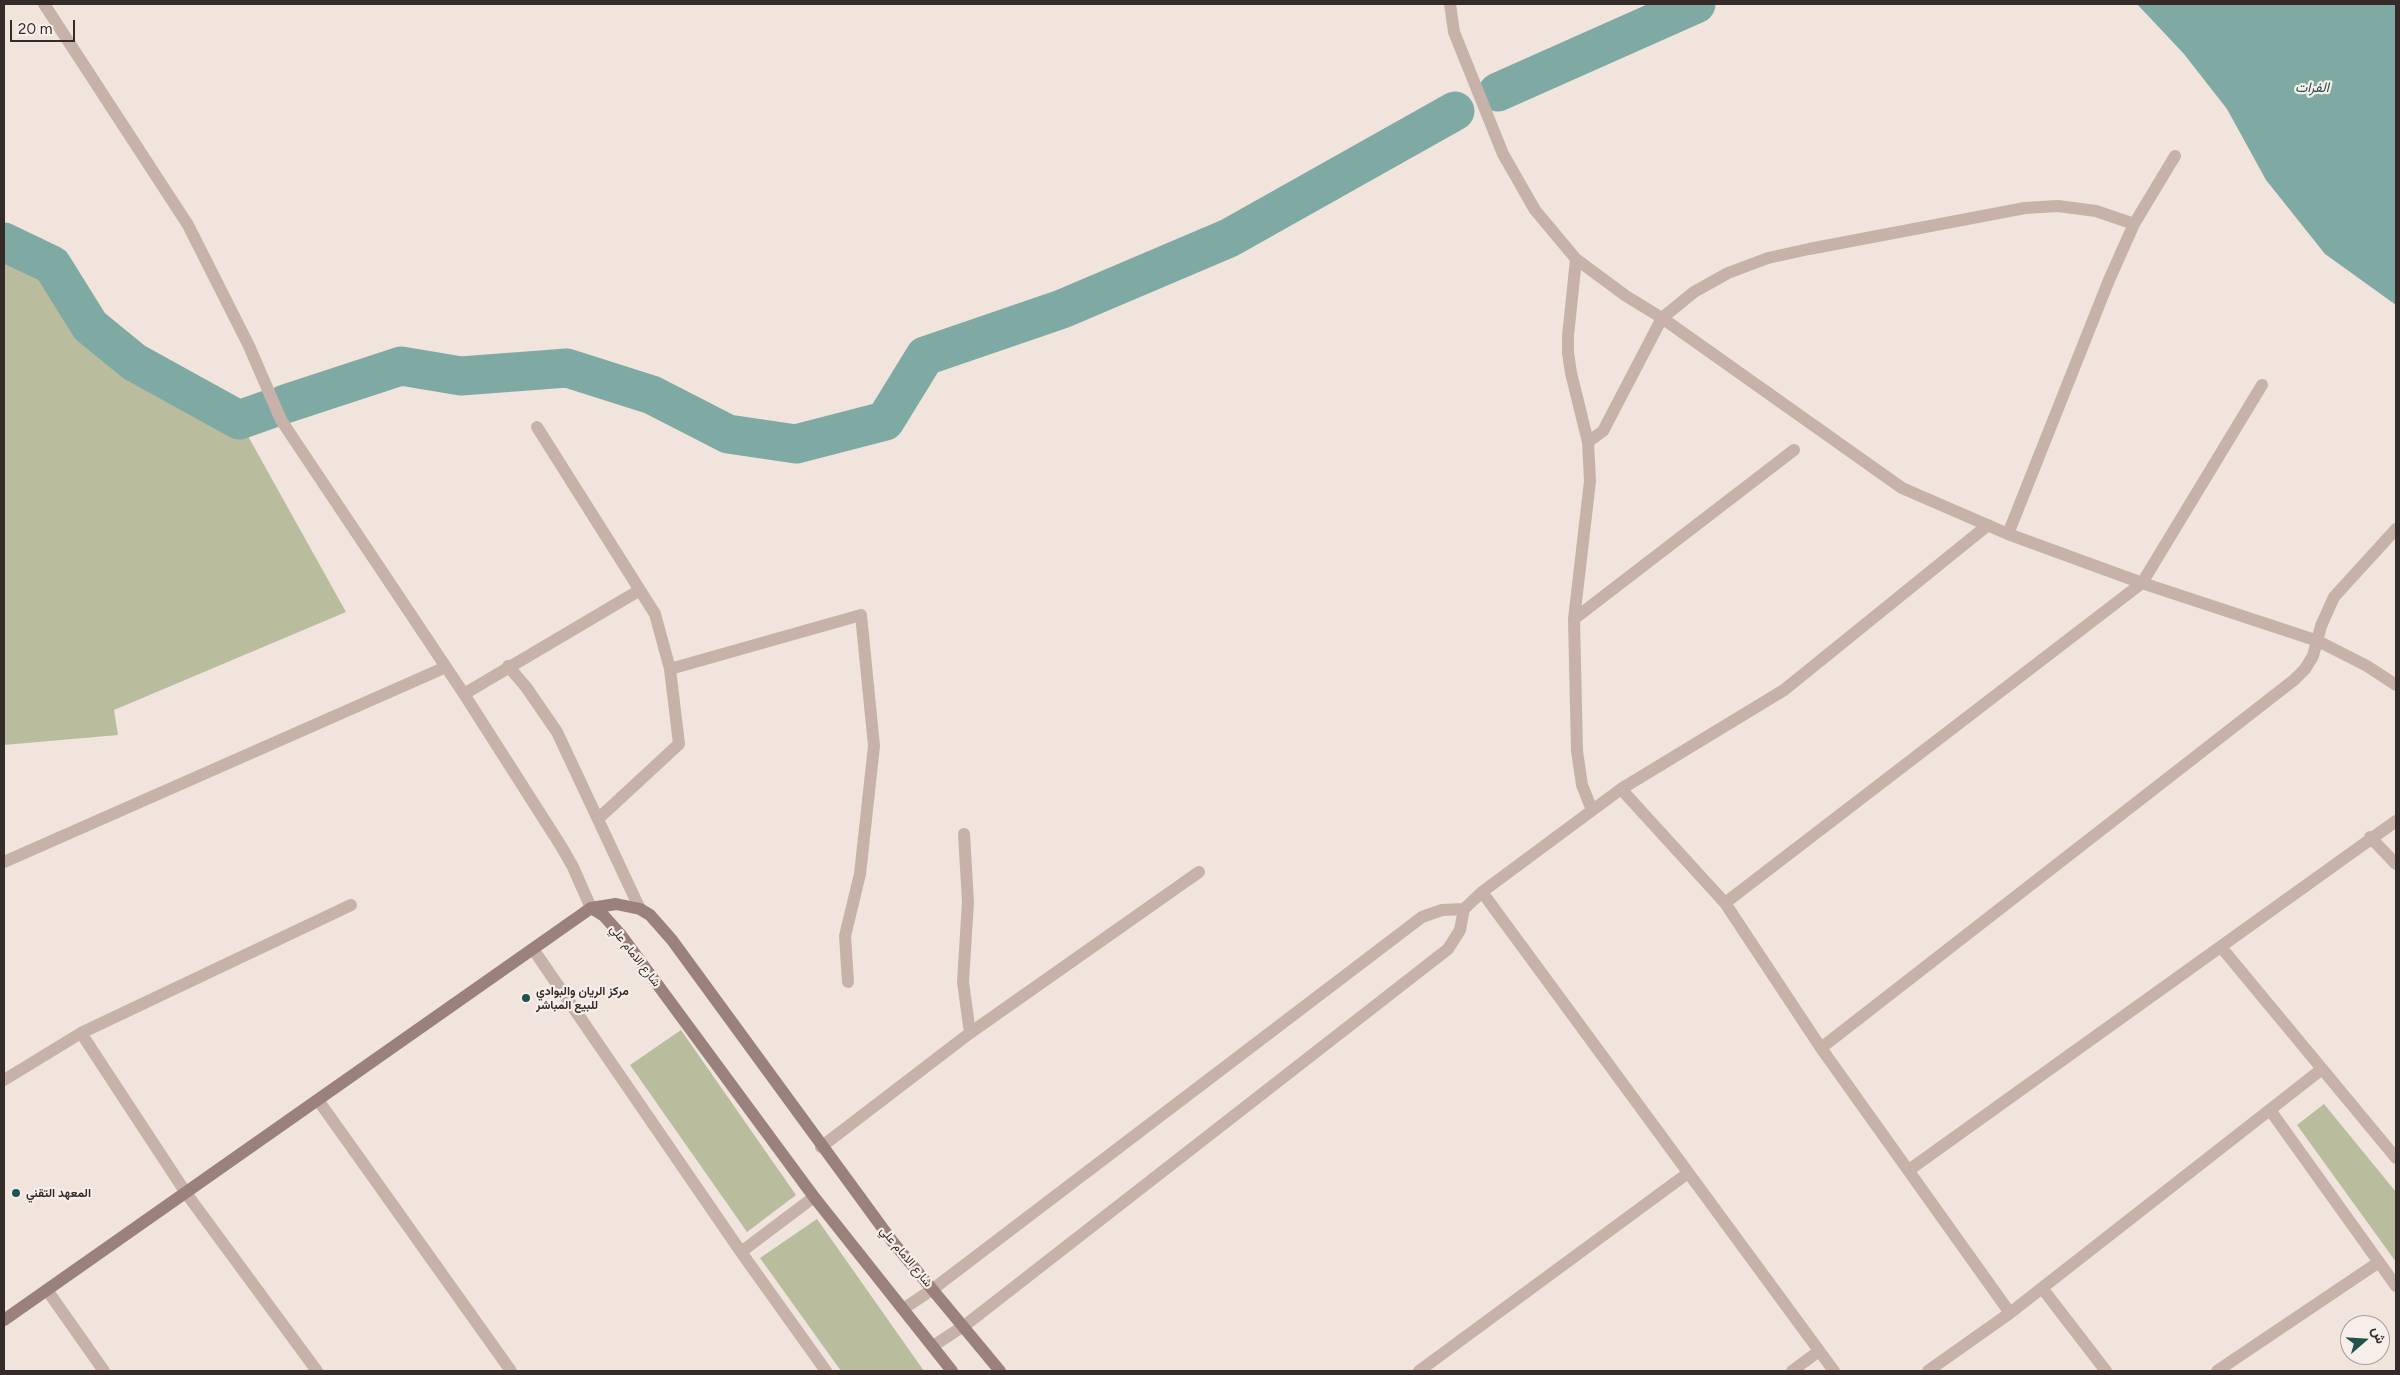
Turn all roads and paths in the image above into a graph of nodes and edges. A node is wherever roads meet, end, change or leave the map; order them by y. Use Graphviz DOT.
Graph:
graph roads {
  1 [pos="44,4"];
  2 [pos="1450,4"];
  3 [pos="2175,156"];
  4 [pos="2134,224"];
  5 [pos="1576,259"];
  6 [pos="1662,318"];
  7 [pos="2262,385"];
  8 [pos="537,427"];
  9 [pos="1588,442"];
  10 [pos="1794,450"];
  11 [pos="1988,525"];
  12 [pos="2396,529"];
  13 [pos="2008,534"];
  14 [pos="2142,583"];
  15 [pos="640,590"];
  16 [pos="1574,619"];
  17 [pos="2318,641"];
  18 [pos="508,666"];
  19 [pos="446,667"];
  20 [pos="670,669"];
  21 [pos="2396,684"];
  22 [pos="464,694"];
  23 [pos="1621,789"];
  24 [pos="1592,810"];
  25 [pos="599,818"];
  26 [pos="2396,820"];
  27 [pos="964,834"];
  28 [pos="2370,837"];
  29 [pos="4,862"];
  30 [pos="2396,864"];
  31 [pos="1199,872"];
  32 [pos="1482,892"];
  33 [pos="1725,903"];
  34 [pos="351,906"];
  35 [pos="591,908"];
  36 [pos="640,909"];
  37 [pos="1464,909"];
  38 [pos="2221,946"];
  39 [pos="533,949"];
  40 [pos="848,982"];
  41 [pos="81,1032"];
  42 [pos="970,1033"];
  43 [pos="1821,1048"];
  44 [pos="2322,1070"];
  45 [pos="4,1080"];
  46 [pos="318,1100"];
  47 [pos="2270,1110"];
  48 [pos="821,1147"];
  49 [pos="2396,1158"];
  50 [pos="1909,1170"];
  51 [pos="1688,1173"];
  52 [pos="186,1193"];
  53 [pos="814,1197"];
  54 [pos="741,1252"];
  55 [pos="2379,1262"];
  56 [pos="2396,1286"];
  57 [pos="2042,1288"];
  58 [pos="933,1289"];
  59 [pos="47,1290"];
  60 [pos="903,1309"];
  61 [pos="2010,1313"];
  62 [pos="4,1320"];
  63 [pos="964,1325"];
  64 [pos="932,1346"];
  65 [pos="1819,1351"];
  66 [pos="104,1371"];
  67 [pos="317,1371"];
  68 [pos="511,1371"];
  69 [pos="826,1371"];
  70 [pos="952,1371"];
  71 [pos="1000,1371"];
  72 [pos="1419,1371"];
  73 [pos="1792,1371"];
  74 [pos="1834,1371"];
  75 [pos="1928,1371"];
  76 [pos="2106,1371"];
  77 [pos="2218,1371"];
  1 -- 19 [label="street"];
  2 -- 5 [label="street"];
  3 -- 4 [label="street"];
  4 -- 6 [label="street"];
  4 -- 13 [label="street"];
  5 -- 6 [label="street"];
  5 -- 9 [label="street"];
  6 -- 9 [label="street"];
  6 -- 11 [label="street"];
  7 -- 14 [label="street"];
  8 -- 15 [label="street"];
  9 -- 16 [label="street"];
  10 -- 16 [label="street"];
  11 -- 13 [label="street"];
  11 -- 23 [label="street"];
  12 -- 17 [label="street"];
  13 -- 14 [label="street"];
  14 -- 17 [label="street"];
  14 -- 33 [label="street"];
  15 -- 18 [label="street"];
  15 -- 20 [label="street"];
  16 -- 24 [label="street"];
  17 -- 21 [label="street"];
  17 -- 43 [label="street"];
  18 -- 22 [label="street"];
  18 -- 25 [label="street"];
  19 -- 22 [label="street"];
  19 -- 29 [label="street"];
  20 -- 25 [label="street"];
  20 -- 40 [label="street"];
  22 -- 35 [label="street"];
  23 -- 24 [label="street"];
  23 -- 33 [label="street"];
  24 -- 32 [label="street"];
  25 -- 36 [label="street"];
  26 -- 28 [label="street"];
  27 -- 42 [label="street"];
  28 -- 30 [label="street"];
  28 -- 38 [label="street"];
  31 -- 42 [label="street"];
  32 -- 37 [label="street"];
  32 -- 51 [label="street"];
  33 -- 43 [label="street"];
  34 -- 41 [label="street"];
  35 -- 36 [label="street, شارع الامام علي"];
  35 -- 39 [label="street"];
  35 -- 53 [label="street, شارع الامام علي"];
  36 -- 48 [label="street, شارع الامام علي"];
  37 -- 58 [label="street"];
  37 -- 63 [label="street"];
  38 -- 44 [label="street"];
  38 -- 50 [label="street"];
  39 -- 46 [label="street"];
  39 -- 54 [label="street"];
  41 -- 45 [label="street"];
  41 -- 52 [label="street"];
  42 -- 48 [label="street"];
  43 -- 50 [label="street"];
  44 -- 47 [label="street"];
  44 -- 49 [label="street"];
  46 -- 52 [label="street"];
  46 -- 68 [label="street"];
  47 -- 55 [label="street"];
  47 -- 57 [label="street"];
  48 -- 58 [label="street, شارع الامام علي"];
  50 -- 61 [label="street"];
  51 -- 65 [label="street"];
  51 -- 72 [label="street"];
  52 -- 59 [label="street"];
  52 -- 67 [label="street"];
  53 -- 54 [label="street"];
  53 -- 60 [label="street, شارع الامام علي"];
  54 -- 69 [label="street"];
  55 -- 56 [label="street"];
  55 -- 77 [label="street"];
  57 -- 61 [label="street"];
  57 -- 76 [label="street"];
  58 -- 60 [label="street"];
  58 -- 63 [label="street, شارع الامام علي"];
  59 -- 62 [label="street"];
  59 -- 66 [label="street"];
  60 -- 64 [label="street, شارع الامام علي"];
  61 -- 75 [label="street"];
  63 -- 64 [label="street"];
  63 -- 71 [label="street, شارع الامام علي"];
  64 -- 70 [label="street, شارع الامام علي"];
  65 -- 73 [label="street"];
  65 -- 74 [label="street"];
}
